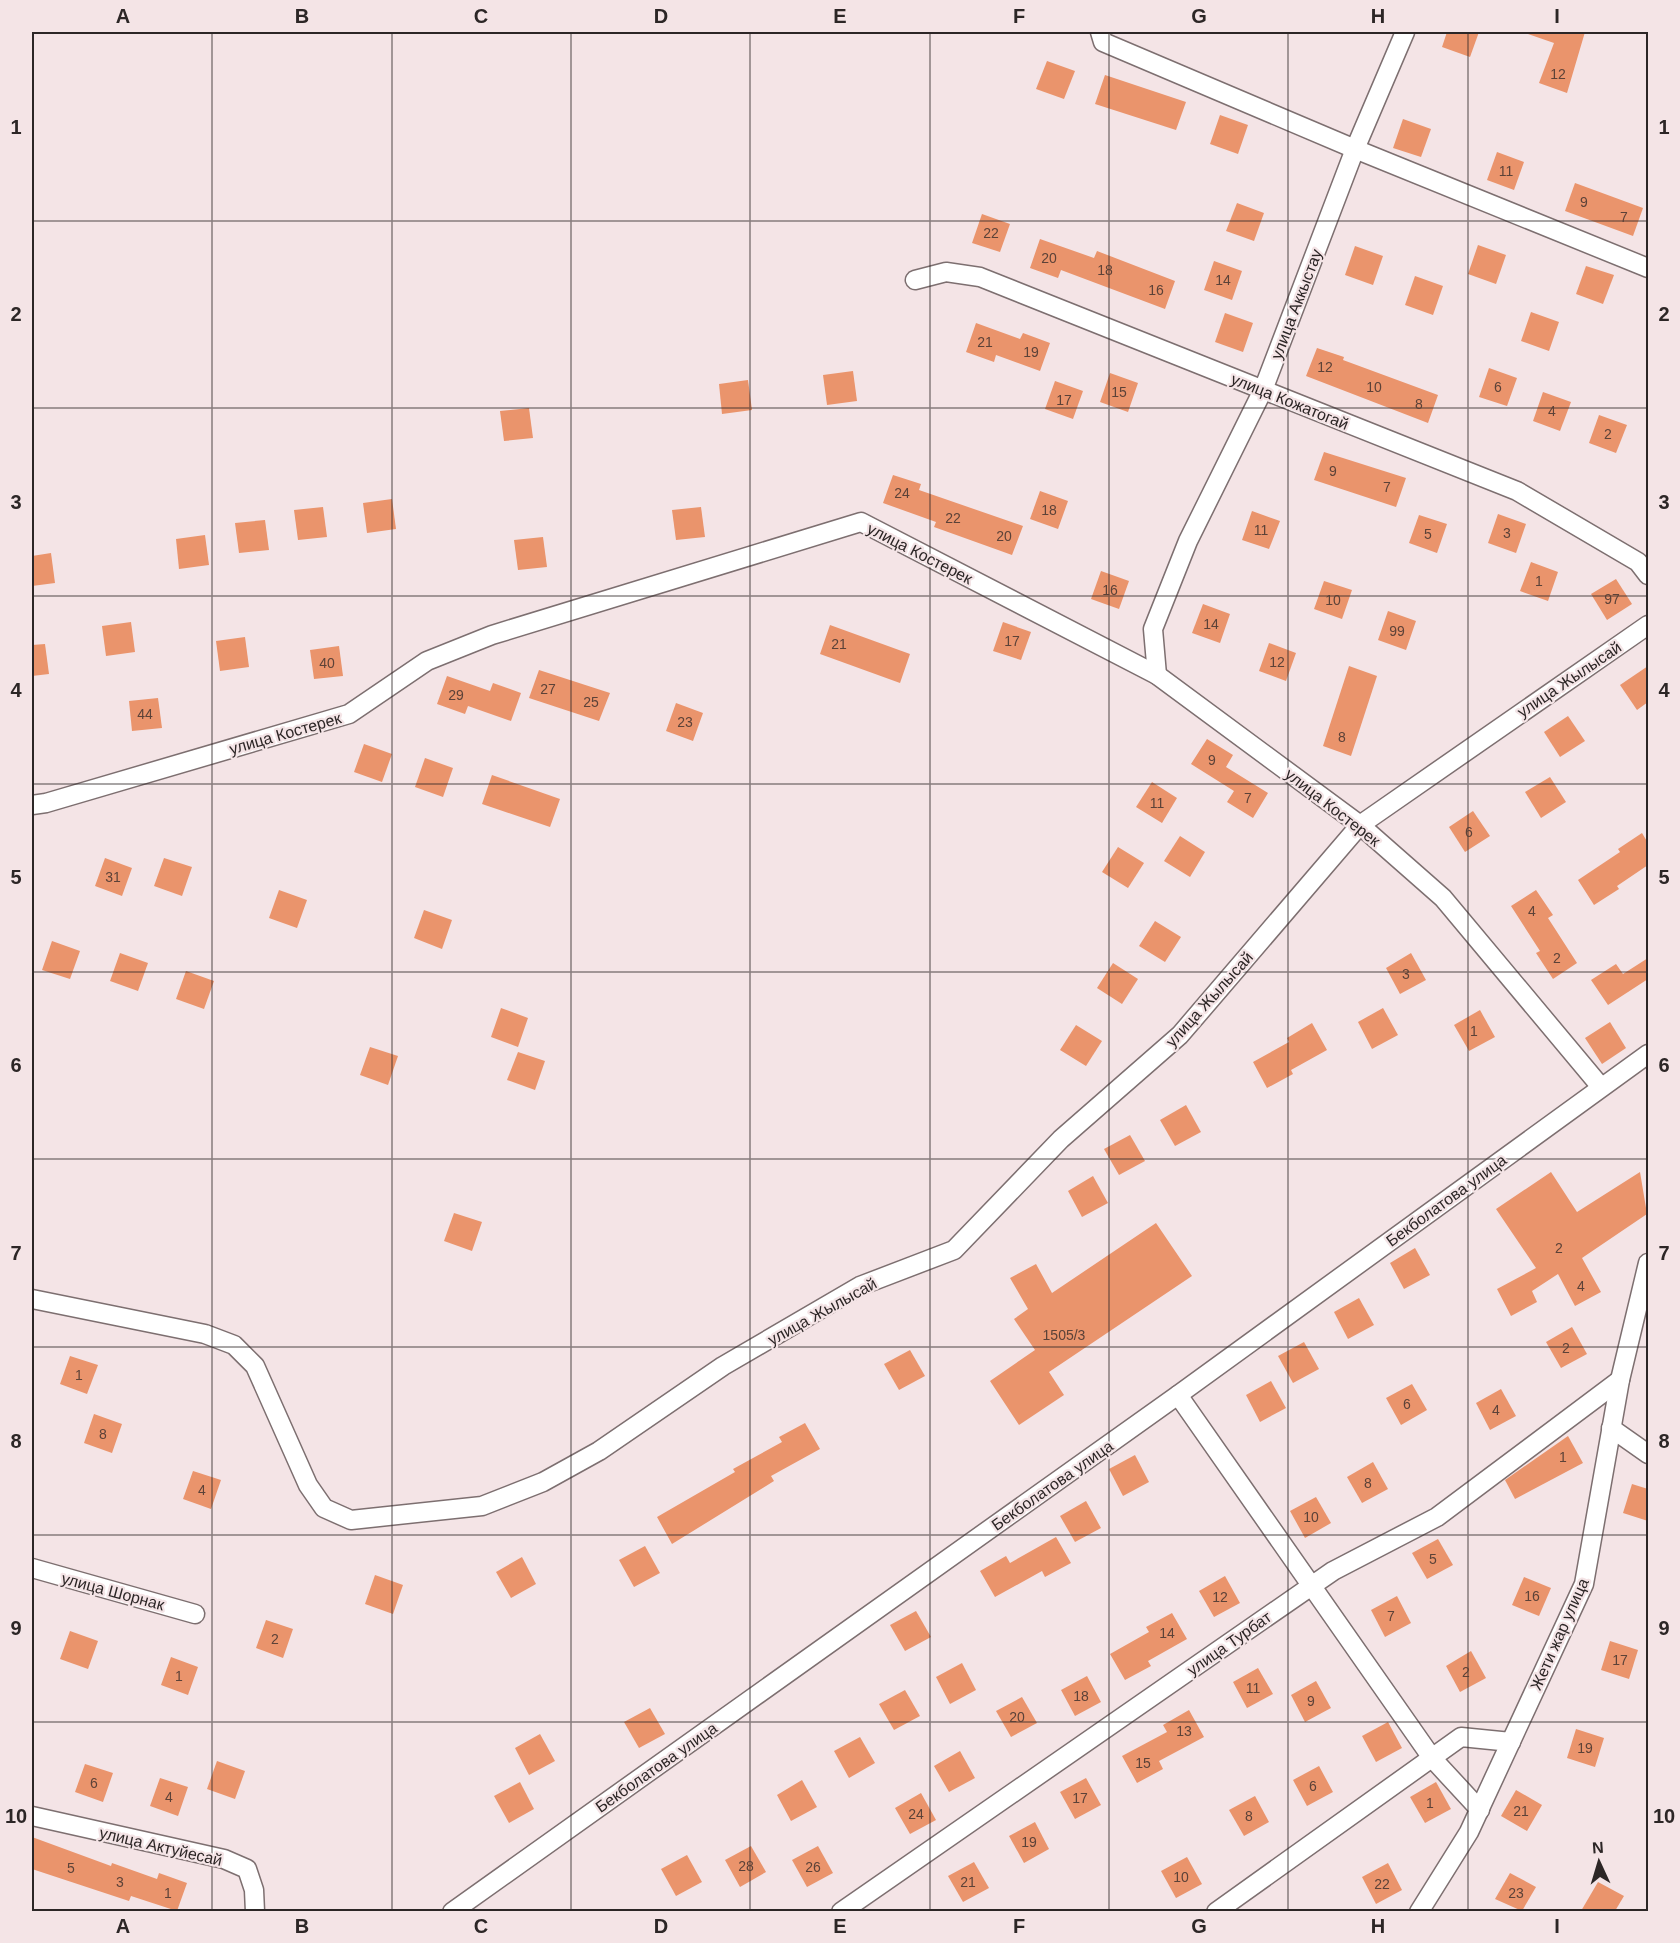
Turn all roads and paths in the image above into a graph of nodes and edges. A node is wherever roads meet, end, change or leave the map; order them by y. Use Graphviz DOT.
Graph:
graph roads {
  1 [pos="1100,32"];
  2 [pos="1405,32"];
  3 [pos="1355,149"];
  4 [pos="1648,268"];
  5 [pos="915,280"];
  6 [pos="1263,390"];
  7 [pos="1648,575"];
  8 [pos="1648,625"];
  9 [pos="1157,675"];
  10 [pos="32,805"];
  11 [pos="1360,825"];
  12 [pos="1648,1054"];
  13 [pos="1601,1087"];
  14 [pos="1648,1263"];
  15 [pos="32,1299"];
  16 [pos="1620,1380"];
  17 [pos="1178,1395"];
  18 [pos="1611,1428"];
  19 [pos="1648,1454"];
  20 [pos="32,1568"];
  21 [pos="1310,1587"];
  22 [pos="195,1614"];
  23 [pos="1511,1742"];
  24 [pos="1432,1758"];
  25 [pos="1480,1810"];
  26 [pos="32,1816"];
  27 [pos="255,1911"];
  28 [pos="452,1911"];
  29 [pos="841,1911"];
  30 [pos="1216,1911"];
  31 [pos="1419,1911"];
  1 -- 3 [label="street"];
  2 -- 3 [label="street, улица Аккыстау"];
  3 -- 4 [label="street"];
  3 -- 6 [label="street, улица Аккыстау"];
  5 -- 6 [label="street, улица Кожатогай"];
  6 -- 7 [label="street, улица Кожатогай"];
  6 -- 9 [label="street, улица Аккыстау"];
  8 -- 11 [label="street, улица Жылысай"];
  9 -- 10 [label="street, улица Костерек"];
  9 -- 11 [label="street, улица Костерек"];
  11 -- 13 [label="street, улица Костерек"];
  11 -- 15 [label="street, улица Жылысай"];
  12 -- 13 [label="street, Бекболатова улица"];
  13 -- 17 [label="street, Бекболатова улица"];
  14 -- 16 [label="street, Жети жар улица"];
  16 -- 18 [label="street, Жети жар улица"];
  16 -- 21 [label="street, улица Турбат"];
  17 -- 21 [label="street"];
  17 -- 28 [label="street, Бекболатова улица"];
  18 -- 19 [label="street"];
  18 -- 23 [label="street, Жети жар улица"];
  20 -- 22 [label="street, улица Шорнак"];
  21 -- 24 [label="street"];
  21 -- 29 [label="street, улица Турбат"];
  23 -- 24 [label="street"];
  23 -- 25 [label="street, Жети жар улица"];
  24 -- 25 [label="street"];
  24 -- 30 [label="street"];
  25 -- 31 [label="street, Жети жар улица"];
  26 -- 27 [label="street, улица Актуйесай"];
}
